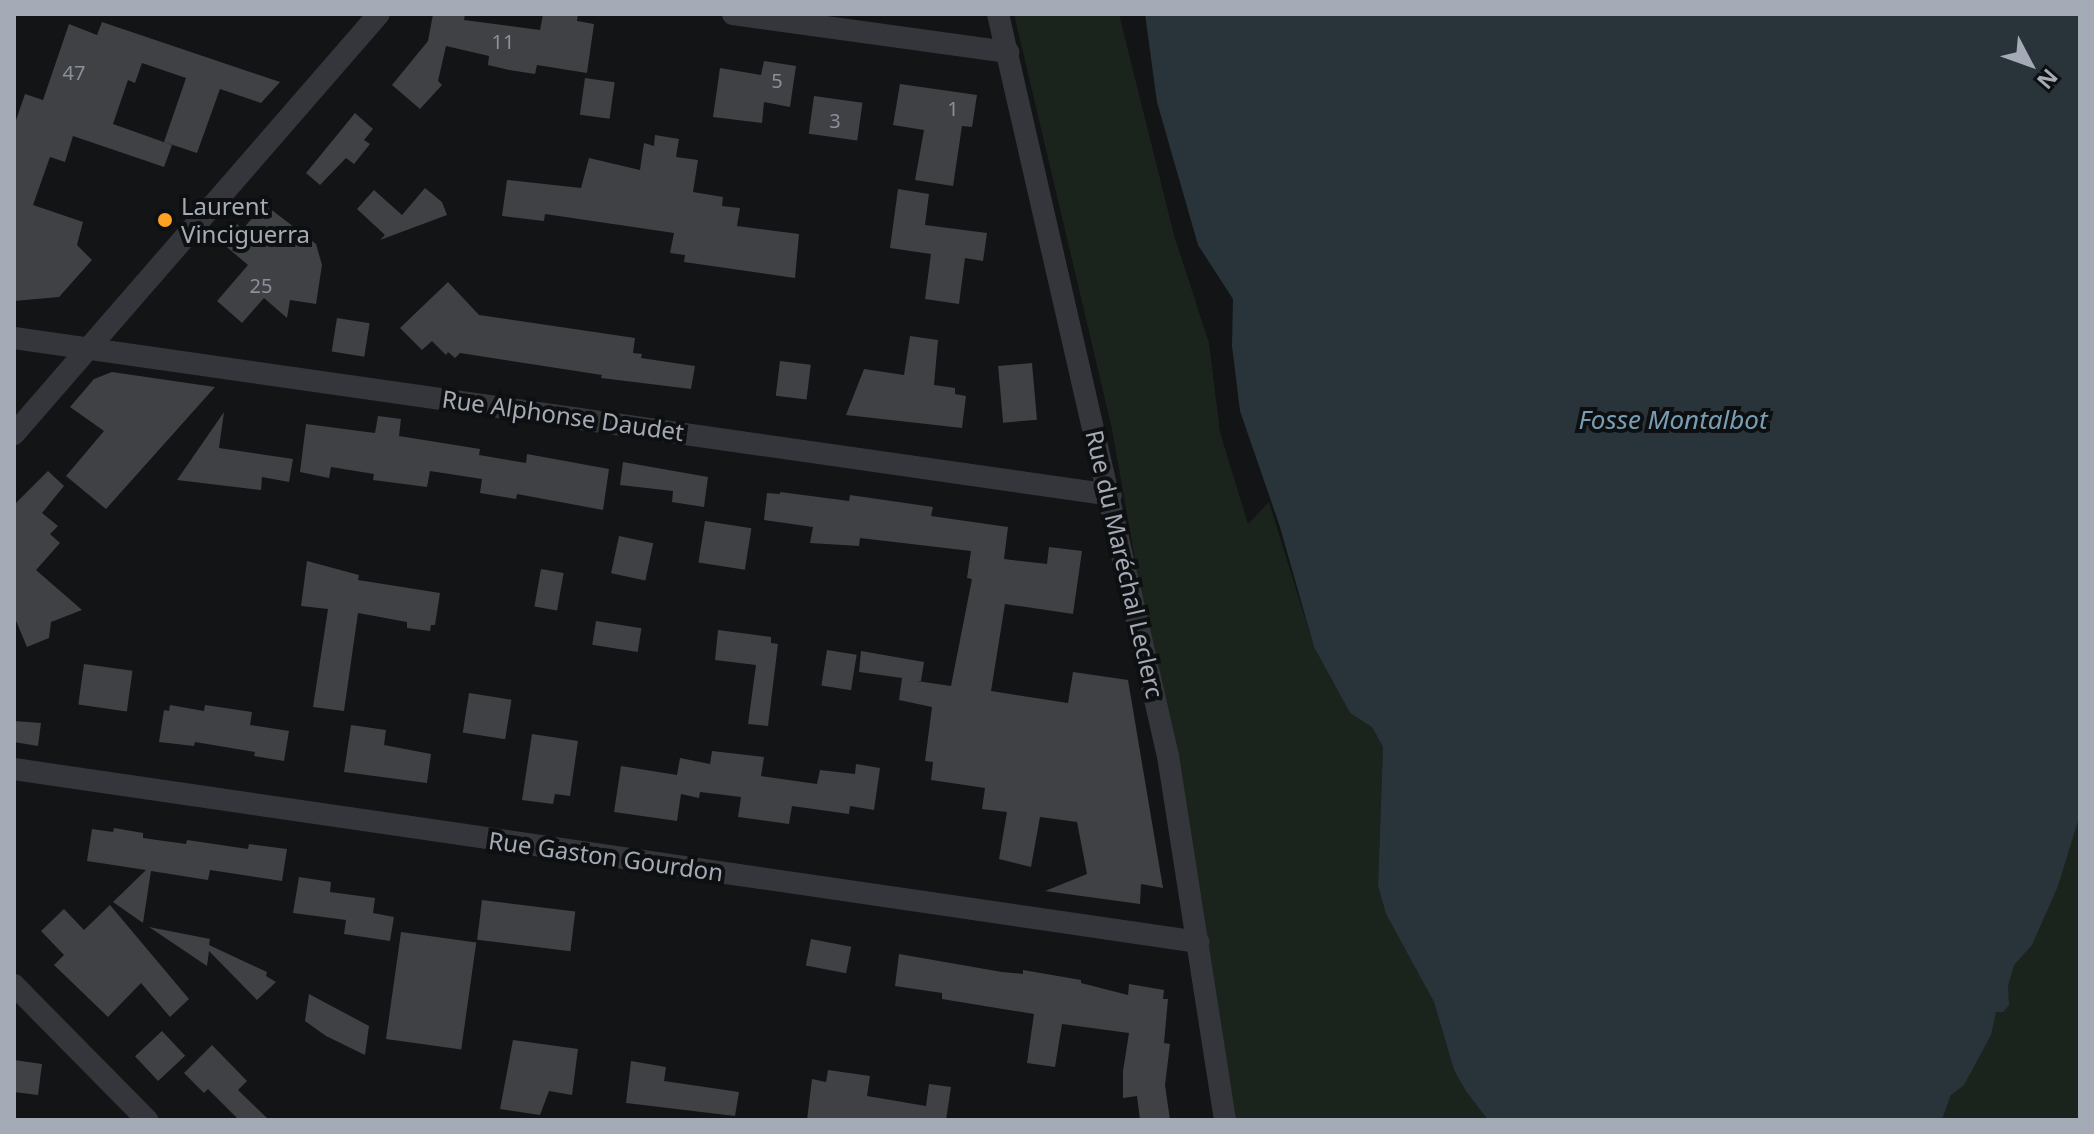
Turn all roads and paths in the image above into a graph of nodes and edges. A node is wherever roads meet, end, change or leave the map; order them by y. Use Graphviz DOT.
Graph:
graph roads {
  1 [pos="379,14"];
  2 [pos="733,14"];
  3 [pos="998,14"];
  4 [pos="1008,52"];
  5 [pos="14,338"];
  6 [pos="90,347"];
  7 [pos="14,434"];
  8 [pos="1111,495"];
  9 [pos="14,769"];
  10 [pos="1198,942"];
  11 [pos="14,985"];
  12 [pos="147,1120"];
  13 [pos="1225,1120"];
  1 -- 6 [label="street"];
  2 -- 4 [label="street"];
  3 -- 4 [label="street, Rue du Maréchal Leclerc"];
  4 -- 8 [label="street, Rue du Maréchal Leclerc"];
  5 -- 6 [label="street, Rue Alphonse Daudet"];
  6 -- 7 [label="street"];
  6 -- 8 [label="street, Rue Alphonse Daudet"];
  8 -- 10 [label="street, Rue du Maréchal Leclerc"];
  9 -- 10 [label="street, Rue Gaston Gourdon"];
  10 -- 13 [label="street, Rue du Maréchal Leclerc"];
  11 -- 12 [label="street"];
}
